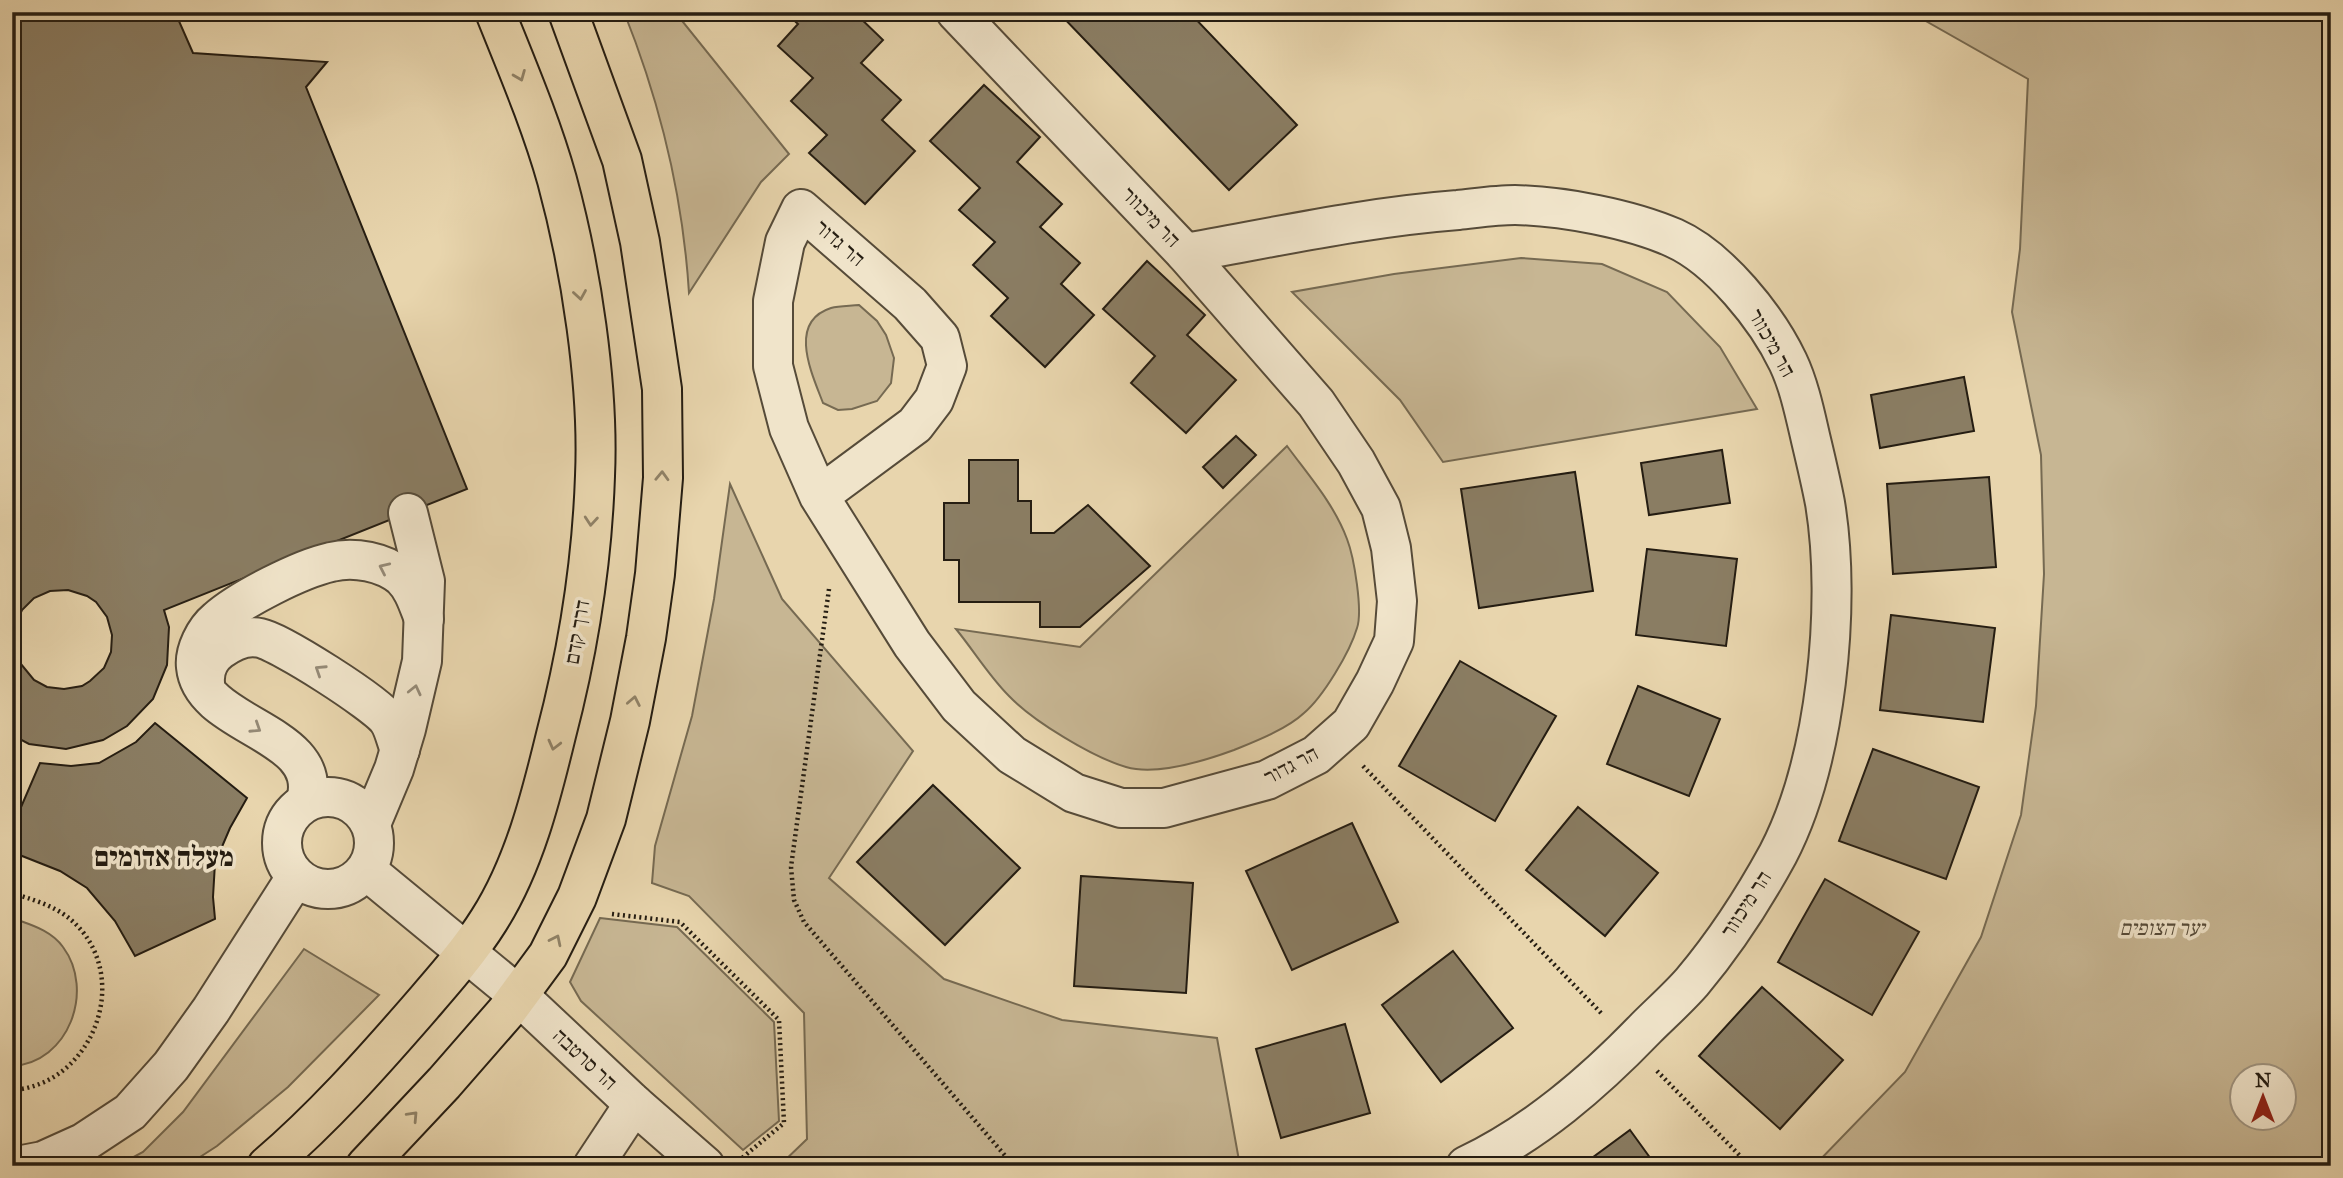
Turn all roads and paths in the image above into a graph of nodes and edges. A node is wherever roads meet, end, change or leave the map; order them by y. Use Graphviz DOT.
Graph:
graph roads {
  1 [pos="495,12"];
  2 [pos="568,12"];
  3 [pos="956,12"];
  4 [pos="1185,253"];
  5 [pos="828,511"];
  6 [pos="408,513"];
  7 [pos="424,619"];
  8 [pos="208,695"];
  9 [pos="1336,738"];
  10 [pos="400,750"];
  11 [pos="306,802"];
  12 [pos="371,824"];
  13 [pos="366,870"];
  14 [pos="296,877"];
  15 [pos="12,893"];
  16 [pos="571,909"];
  17 [pos="466,952"];
  18 [pos="518,995"];
  19 [pos="1631,1044"];
  20 [pos="12,1090"];
  21 [pos="634,1104"];
  22 [pos="17,1166"];
  23 [pos="267,1166"];
  24 [pos="366,1166"];
  25 [pos="593,1166"];
  26 [pos="705,1166"];
  27 [pos="734,1166"];
  28 [pos="1014,1166"];
  29 [pos="1466,1166"];
  30 [pos="1750,1166"];
  1 -- 17 [label="main road, דרך קדם, one-way"];
  16 -- 2 [label="main road, one-way"];
  3 -- 4 [label="street, הר מיכוור"];
  4 -- 9 [label="street, הר גדור"];
  4 -- 19 [label="street, הר מיכוור"];
  5 -- 5 [label="street, הר גדור"];
  5 -- 9 [label="street, הר גדור"];
  5 -- 28 [label="path"];
  6 -- 7 [label="street"];
  7 -- 8 [label="street, one-way"];
  10 -- 7 [label="street, one-way"];
  10 -- 8 [label="street, one-way"];
  8 -- 11 [label="street, one-way"];
  9 -- 19 [label="path"];
  10 -- 12 [label="street"];
  11 -- 12 [label="street"];
  11 -- 14 [label="street"];
  12 -- 13 [label="street"];
  13 -- 14 [label="street"];
  13 -- 17 [label="street, הר סרטבה"];
  14 -- 22 [label="street"];
  15 -- 20 [label="path"];
  18 -- 16 [label="main road, one-way"];
  16 -- 27 [label="path"];
  17 -- 18 [label="street, הר סרטבה"];
  17 -- 23 [label="main road, דרך קדם"];
  18 -- 21 [label="street, הר סרטבה"];
  24 -- 18 [label="main road, one-way"];
  19 -- 29 [label="street, הר מיכוור"];
  19 -- 30 [label="path"];
  21 -- 25 [label="street"];
  21 -- 26 [label="street, הר סרטבה"];
}
